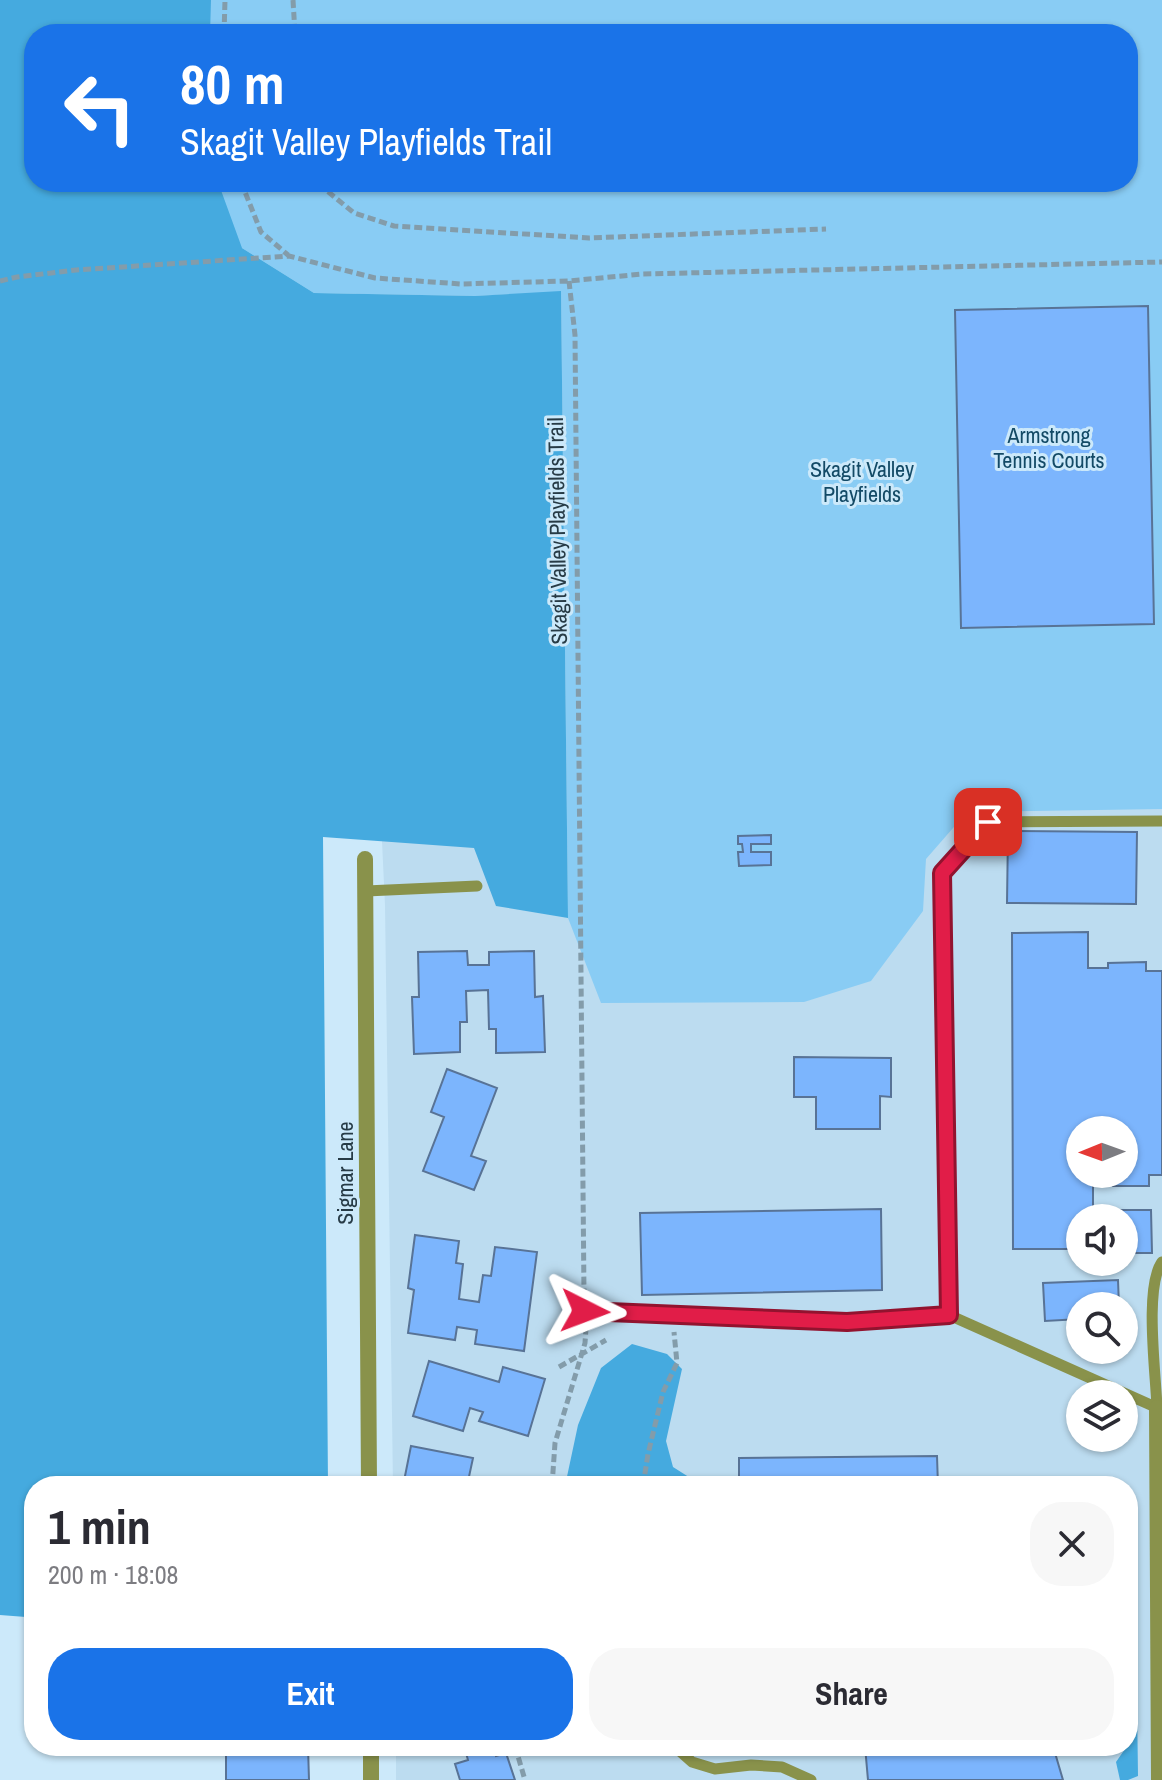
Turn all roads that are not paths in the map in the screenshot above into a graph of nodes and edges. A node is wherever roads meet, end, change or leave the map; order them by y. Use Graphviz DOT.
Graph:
graph roads {
  1 [pos="1162,821"];
  2 [pos="365,859"];
  3 [pos="477,886"];
  4 [pos="366,891"];
  5 [pos="1162,1262"];
  6 [pos="585,1311"];
  7 [pos="949,1315"];
  8 [pos="1160,1409"];
  9 [pos="369,1476"];
  10 [pos="371,1756"];
  11 [pos="685,1756"];
  12 [pos="371,1780"];
  13 [pos="811,1780"];
  14 [pos="1159,1780"];
  1 -- 7 [label="lane"];
  2 -- 4 [label="street, Sigmar Lane"];
  3 -- 4 [label="lane"];
  4 -- 9 [label="street, Sigmar Lane"];
  5 -- 8 [label="lane"];
  6 -- 7 [label="lane"];
  7 -- 8 [label="lane"];
  8 -- 14 [label="street"];
  10 -- 12 [label="street"];
  11 -- 13 [label="lane"];
}
